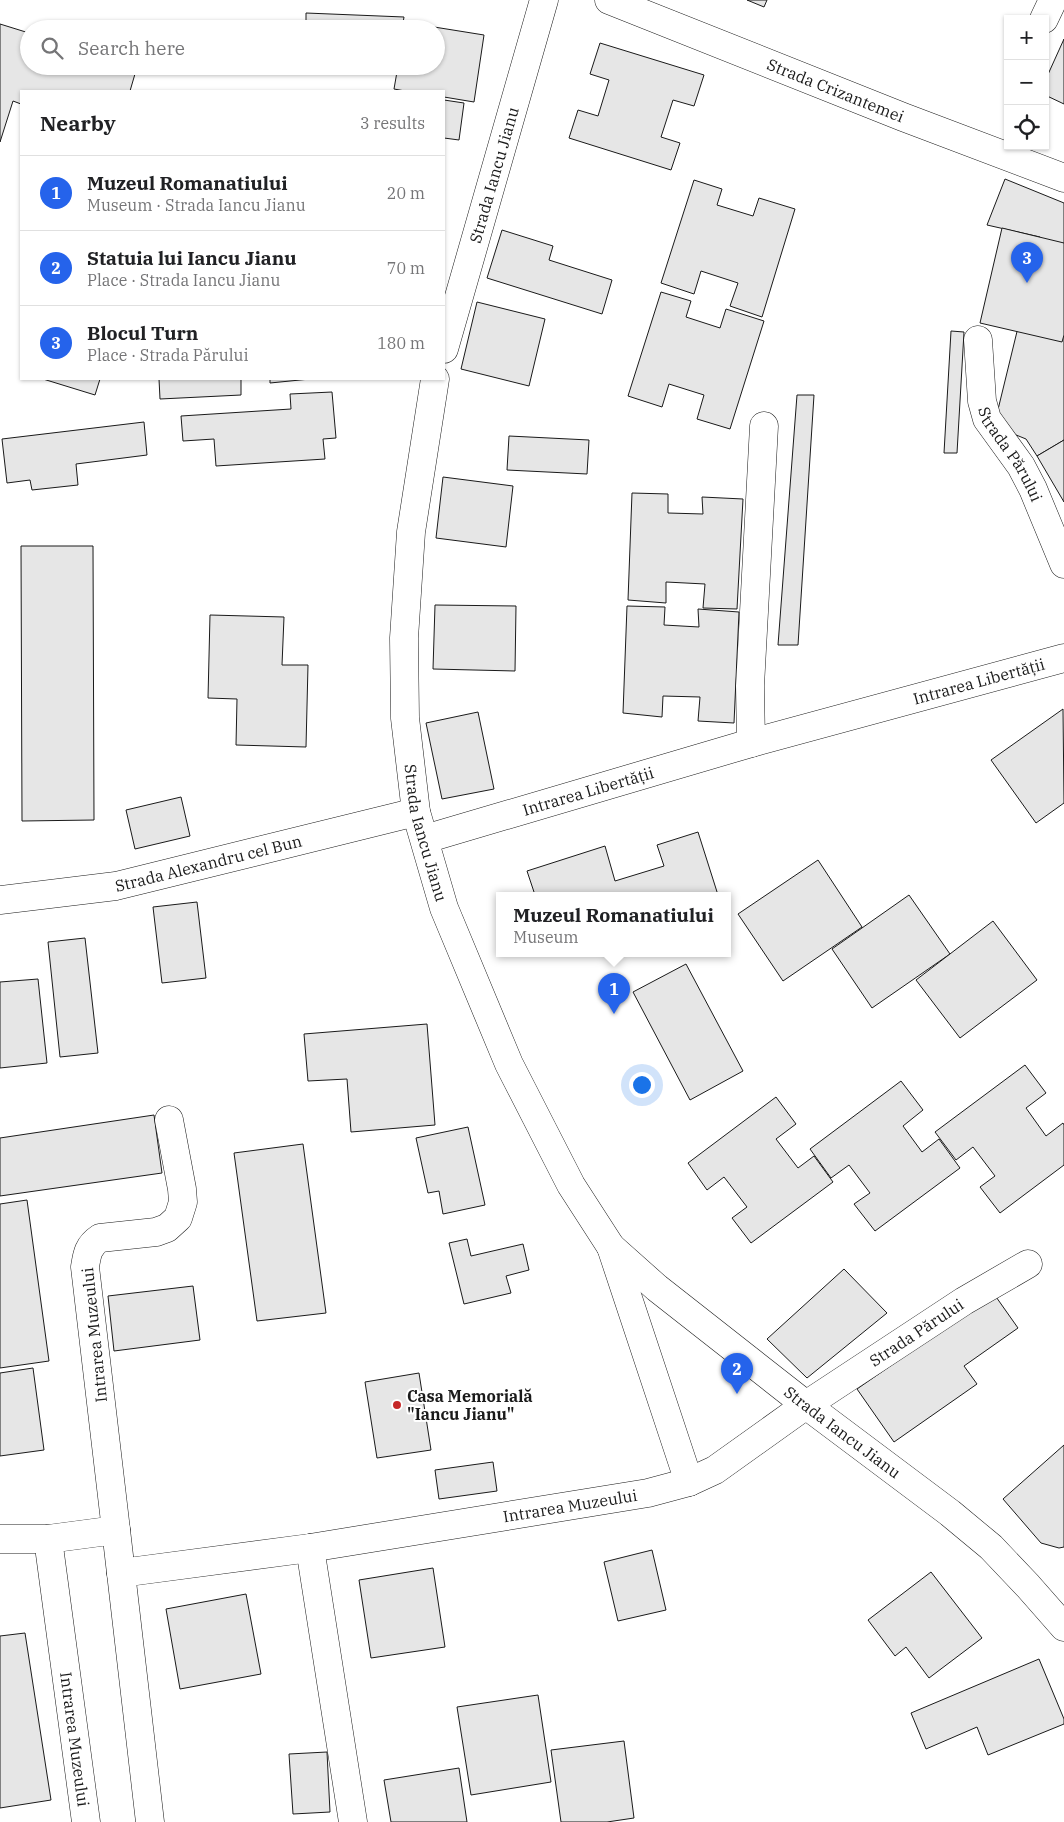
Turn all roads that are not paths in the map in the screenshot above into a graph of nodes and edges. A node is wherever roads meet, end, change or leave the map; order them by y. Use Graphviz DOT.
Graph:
graph roads {
  1 [pos="544,0"];
  2 [pos="609,0"];
  3 [pos="1053,0"];
  4 [pos="1046,15"];
  5 [pos="1064,178"];
  6 [pos="978,340"];
  7 [pos="445,346"];
  8 [pos="435,380"];
  9 [pos="764,426"];
  10 [pos="1064,564"];
  11 [pos="1064,658"];
  12 [pos="750,744"];
  13 [pos="416,812"];
  14 [pos="425,839"];
  15 [pos="0,900"];
  16 [pos="169,1120"];
  17 [pos="611,1247"];
  18 [pos="1028,1264"];
  19 [pos="806,1406"];
  20 [pos="689,1482"];
  21 [pos="116,1530"];
  22 [pos="0,1539"];
  23 [pos="48,1539"];
  24 [pos="310,1548"];
  25 [pos="121,1573"];
  26 [pos="1064,1627"];
  27 [pos="86,1822"];
  28 [pos="150,1822"];
  29 [pos="350,1822"];
  1 -- 7 [label="street, Strada Iancu Jianu"];
  2 -- 5 [label="street, Strada Crizantemei"];
  3 -- 4 [label="street"];
  6 -- 10 [label="street, Strada Părului"];
  8 -- 13 [label="street, Strada Iancu Jianu"];
  9 -- 12 [label="street"];
  11 -- 12 [label="street, Intrarea Libertății"];
  12 -- 14 [label="street, Intrarea Libertății"];
  13 -- 14 [label="street, Strada Iancu Jianu"];
  13 -- 15 [label="street, Strada Alexandru cel Bun"];
  14 -- 17 [label="street, Strada Iancu Jianu"];
  16 -- 21 [label="street, Intrarea Muzeului"];
  17 -- 19 [label="street, Strada Iancu Jianu"];
  17 -- 20 [label="street, Strada Iancu Jianu"];
  18 -- 19 [label="street, Strada Părului"];
  19 -- 20 [label="street, Intrarea Muzeului"];
  19 -- 26 [label="street, Strada Iancu Jianu"];
  20 -- 24 [label="street, Intrarea Muzeului"];
  21 -- 23 [label="street"];
  21 -- 25 [label="street, Intrarea Muzeului"];
  22 -- 23 [label="street"];
  23 -- 27 [label="street, Intrarea Muzeului"];
  24 -- 25 [label="street, Intrarea Muzeului"];
  24 -- 29 [label="street"];
  25 -- 28 [label="street"];
}
